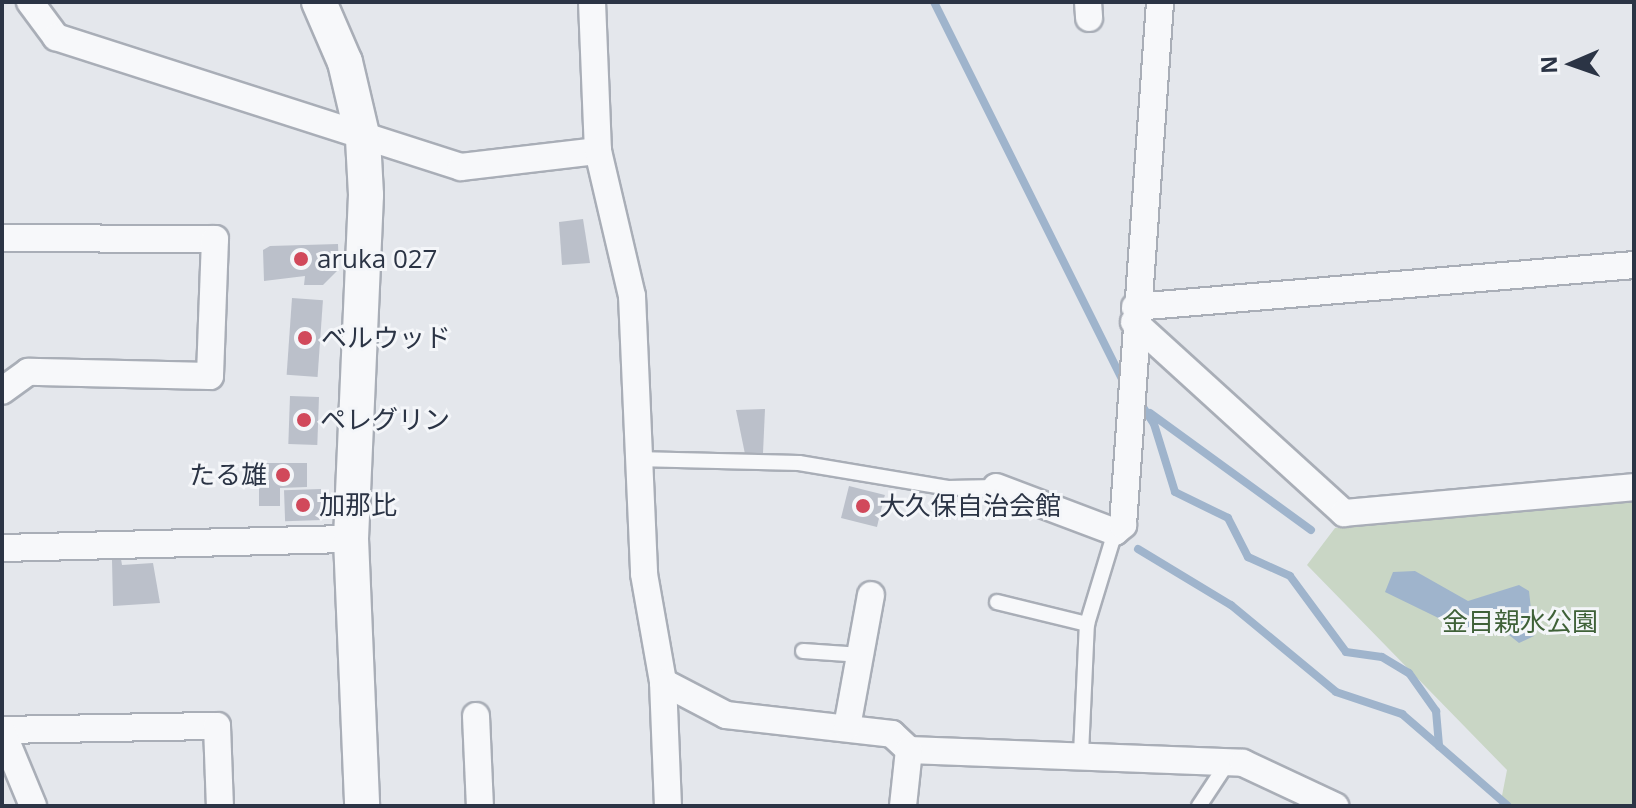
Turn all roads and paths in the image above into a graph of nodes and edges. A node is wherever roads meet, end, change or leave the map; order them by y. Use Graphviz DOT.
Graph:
graph roads {
  1 [pos="30,2"];
  2 [pos="319,2"];
  3 [pos="592,2"];
  4 [pos="1160,2"];
  5 [pos="363,139"];
  6 [pos="598,151"];
  7 [pos="2,238"];
  8 [pos="1634,265"];
  9 [pos="1134,314"];
  10 [pos="2,391"];
  11 [pos="636,459"];
  12 [pos="996,487"];
  13 [pos="1634,487"];
  14 [pos="1115,532"];
  15 [pos="351,539"];
  16 [pos="2,548"];
  17 [pos="871,595"];
  18 [pos="997,602"];
  19 [pos="1087,624"];
  20 [pos="803,651"];
  21 [pos="862,655"];
  22 [pos="663,682"];
  23 [pos="476,716"];
  24 [pos="847,727"];
  25 [pos="2,730"];
  26 [pos="909,750"];
  27 [pos="1081,754"];
  28 [pos="1228,762"];
  29 [pos="33,806"];
  30 [pos="220,806"];
  31 [pos="362,806"];
  32 [pos="480,806"];
  33 [pos="668,806"];
  34 [pos="903,806"];
  35 [pos="1199,806"];
  36 [pos="1335,806"];
  1 -- 5 [label="street"];
  2 -- 5 [label="street"];
  3 -- 6 [label="street"];
  4 -- 9 [label="street"];
  5 -- 6 [label="street"];
  5 -- 15 [label="street"];
  6 -- 11 [label="street"];
  7 -- 10 [label="street"];
  8 -- 9 [label="street"];
  9 -- 13 [label="street"];
  9 -- 14 [label="street"];
  11 -- 12 [label="lane"];
  11 -- 22 [label="street"];
  12 -- 14 [label="street"];
  14 -- 19 [label="lane"];
  15 -- 16 [label="street"];
  15 -- 31 [label="street"];
  17 -- 21 [label="street"];
  18 -- 19 [label="lane"];
  19 -- 27 [label="lane"];
  20 -- 21 [label="lane"];
  21 -- 24 [label="street"];
  22 -- 24 [label="street"];
  22 -- 33 [label="street"];
  23 -- 32 [label="street"];
  24 -- 26 [label="street"];
  25 -- 29 [label="street"];
  25 -- 30 [label="street"];
  26 -- 27 [label="street"];
  26 -- 34 [label="street"];
  27 -- 28 [label="street"];
  28 -- 35 [label="lane"];
  28 -- 36 [label="street"];
}
